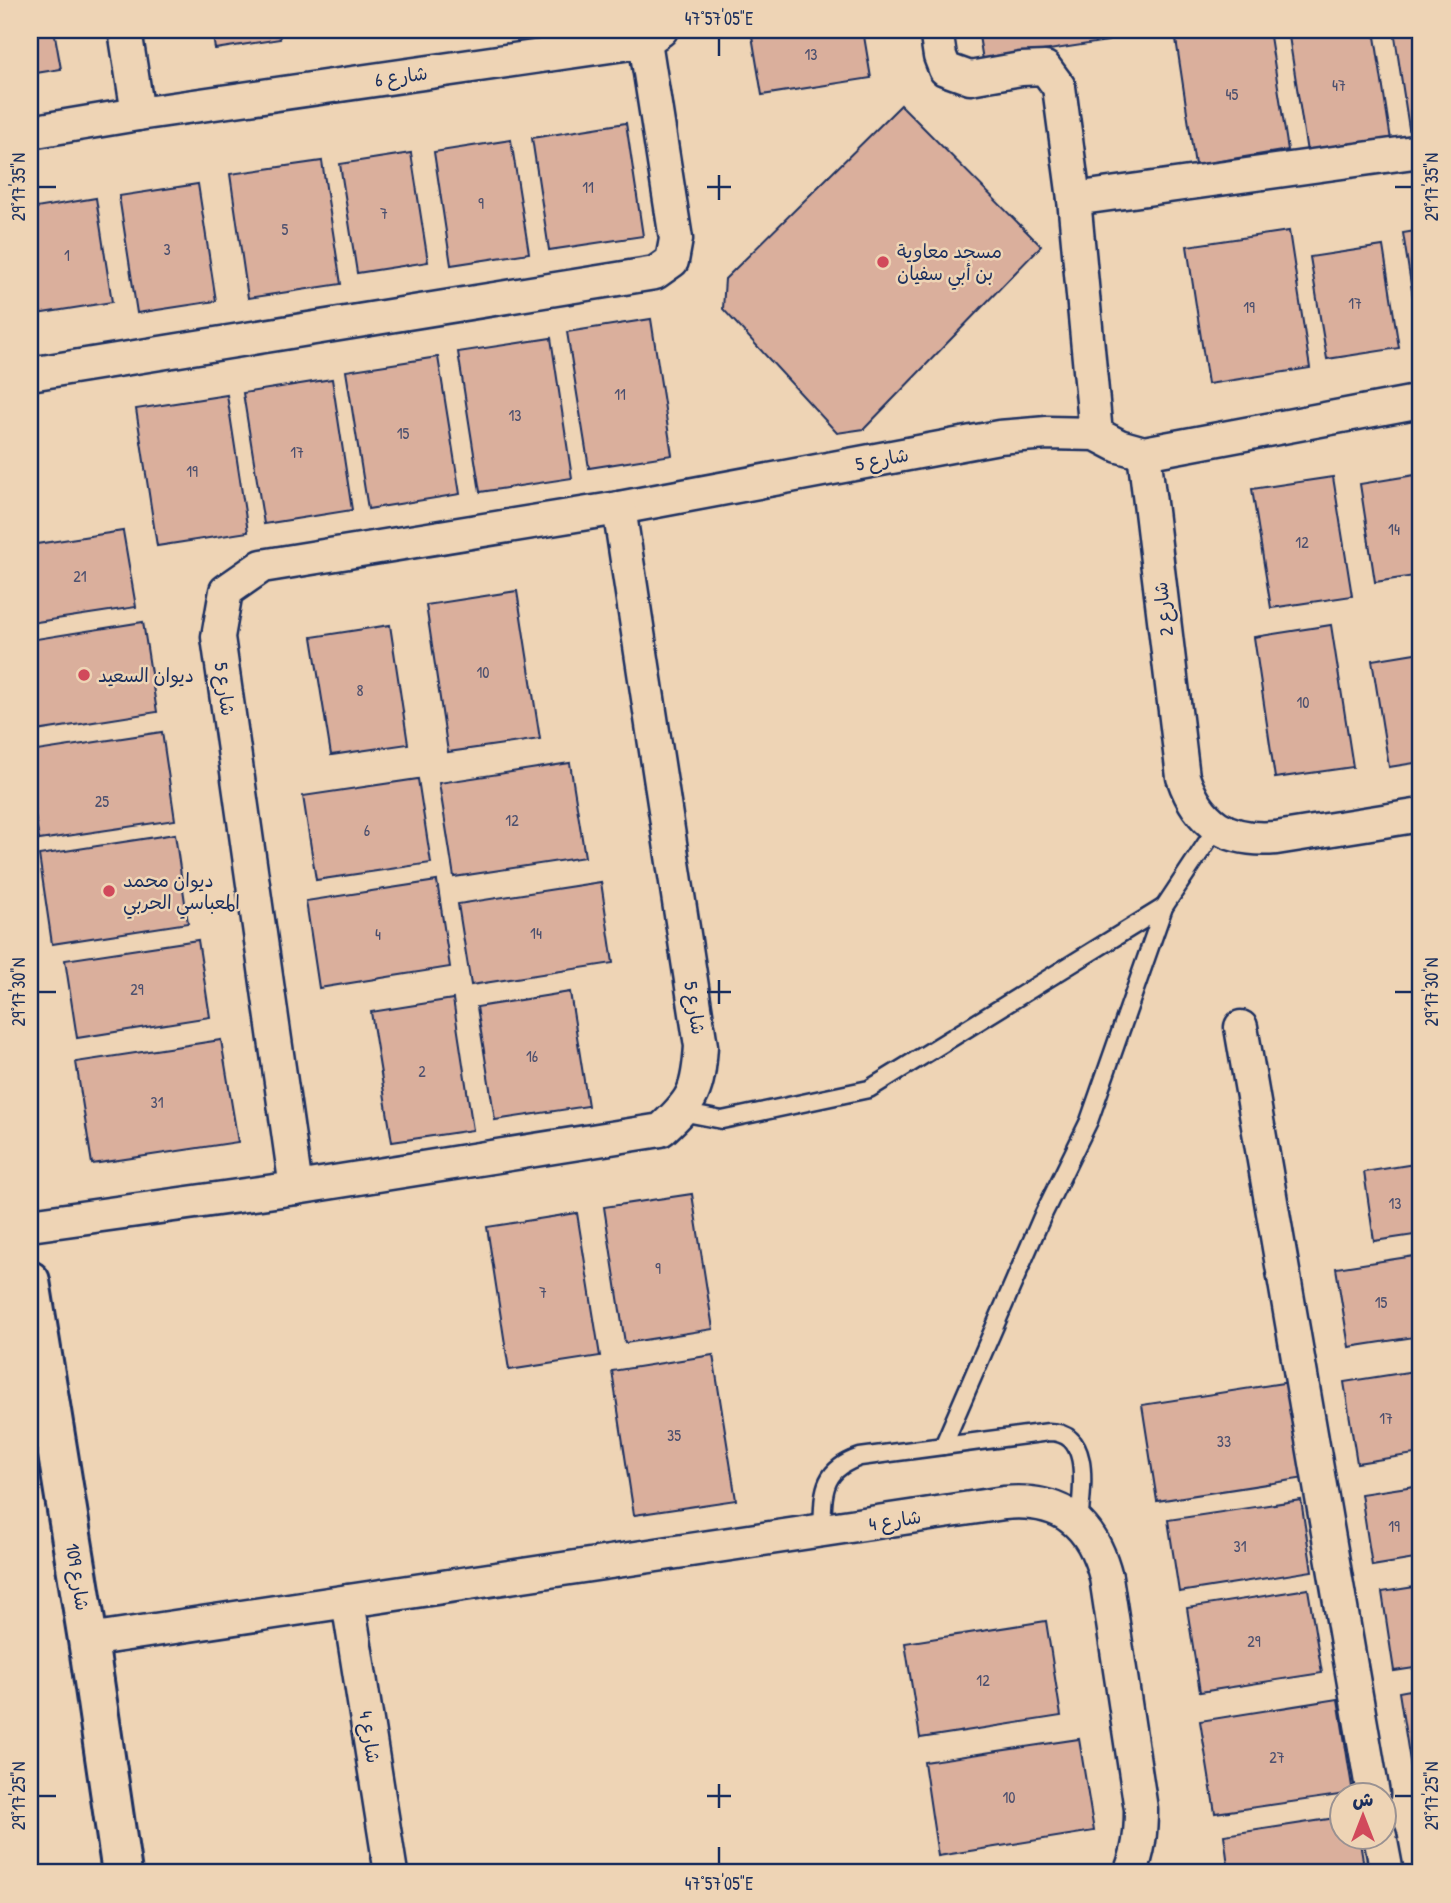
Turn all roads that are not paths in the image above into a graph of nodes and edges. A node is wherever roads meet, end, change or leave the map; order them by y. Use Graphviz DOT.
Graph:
graph roads {
  1 [pos="125,30"];
  2 [pos="936,30"];
  3 [pos="653,35"];
  4 [pos="138,114"];
  5 [pos="30,132"];
  6 [pos="1421,151"];
  7 [pos="1074,199"];
  8 [pos="30,374"];
  9 [pos="1421,401"];
  10 [pos="1096,435"];
  11 [pos="1144,453"];
  12 [pos="619,508"];
  13 [pos="1421,815"];
  14 [pos="1217,827"];
  15 [pos="1164,907"];
  16 [pos="1241,1027"];
  17 [pos="681,1112"];
  18 [pos="296,1188"];
  19 [pos="30,1226"];
  20 [pos="30,1281"];
  21 [pos="943,1446"];
  22 [pos="1079,1524"];
  23 [pos="822,1531"];
  24 [pos="348,1601"];
  25 [pos="89,1640"];
  26 [pos="1371,1780"];
  27 [pos="1383,1850"];
  28 [pos="121,1873"];
  29 [pos="391,1873"];
  30 [pos="1130,1873"];
  31 [pos="1387,1873"];
  1 -- 4 [label="street"];
  2 -- 7 [label="street"];
  3 -- 4 [label="street, شارع 6"];
  3 -- 8 [label="street"];
  4 -- 5 [label="street, شارع 6"];
  6 -- 7 [label="street"];
  7 -- 10 [label="street"];
  9 -- 11 [label="street"];
  10 -- 11 [label="street, شارع 5"];
  10 -- 12 [label="street, شارع 5"];
  11 -- 14 [label="street, شارع 2"];
  12 -- 17 [label="street, شارع 5"];
  12 -- 18 [label="street, شارع 5"];
  13 -- 14 [label="street, شارع 2"];
  14 -- 15 [label="lane"];
  15 -- 17 [label="lane"];
  15 -- 21 [label="lane"];
  16 -- 26 [label="street"];
  17 -- 18 [label="street, شارع 5"];
  18 -- 19 [label="street, شارع 5"];
  20 -- 25 [label="street, شارع 109"];
  21 -- 22 [label="lane"];
  21 -- 23 [label="lane"];
  22 -- 23 [label="street, شارع 4"];
  22 -- 30 [label="street, شارع 4"];
  23 -- 24 [label="street, شارع 4"];
  24 -- 25 [label="street, شارع 4"];
  24 -- 29 [label="street, شارع 4"];
  25 -- 28 [label="street, شارع 109"];
  27 -- 31 [label="street"];
}
